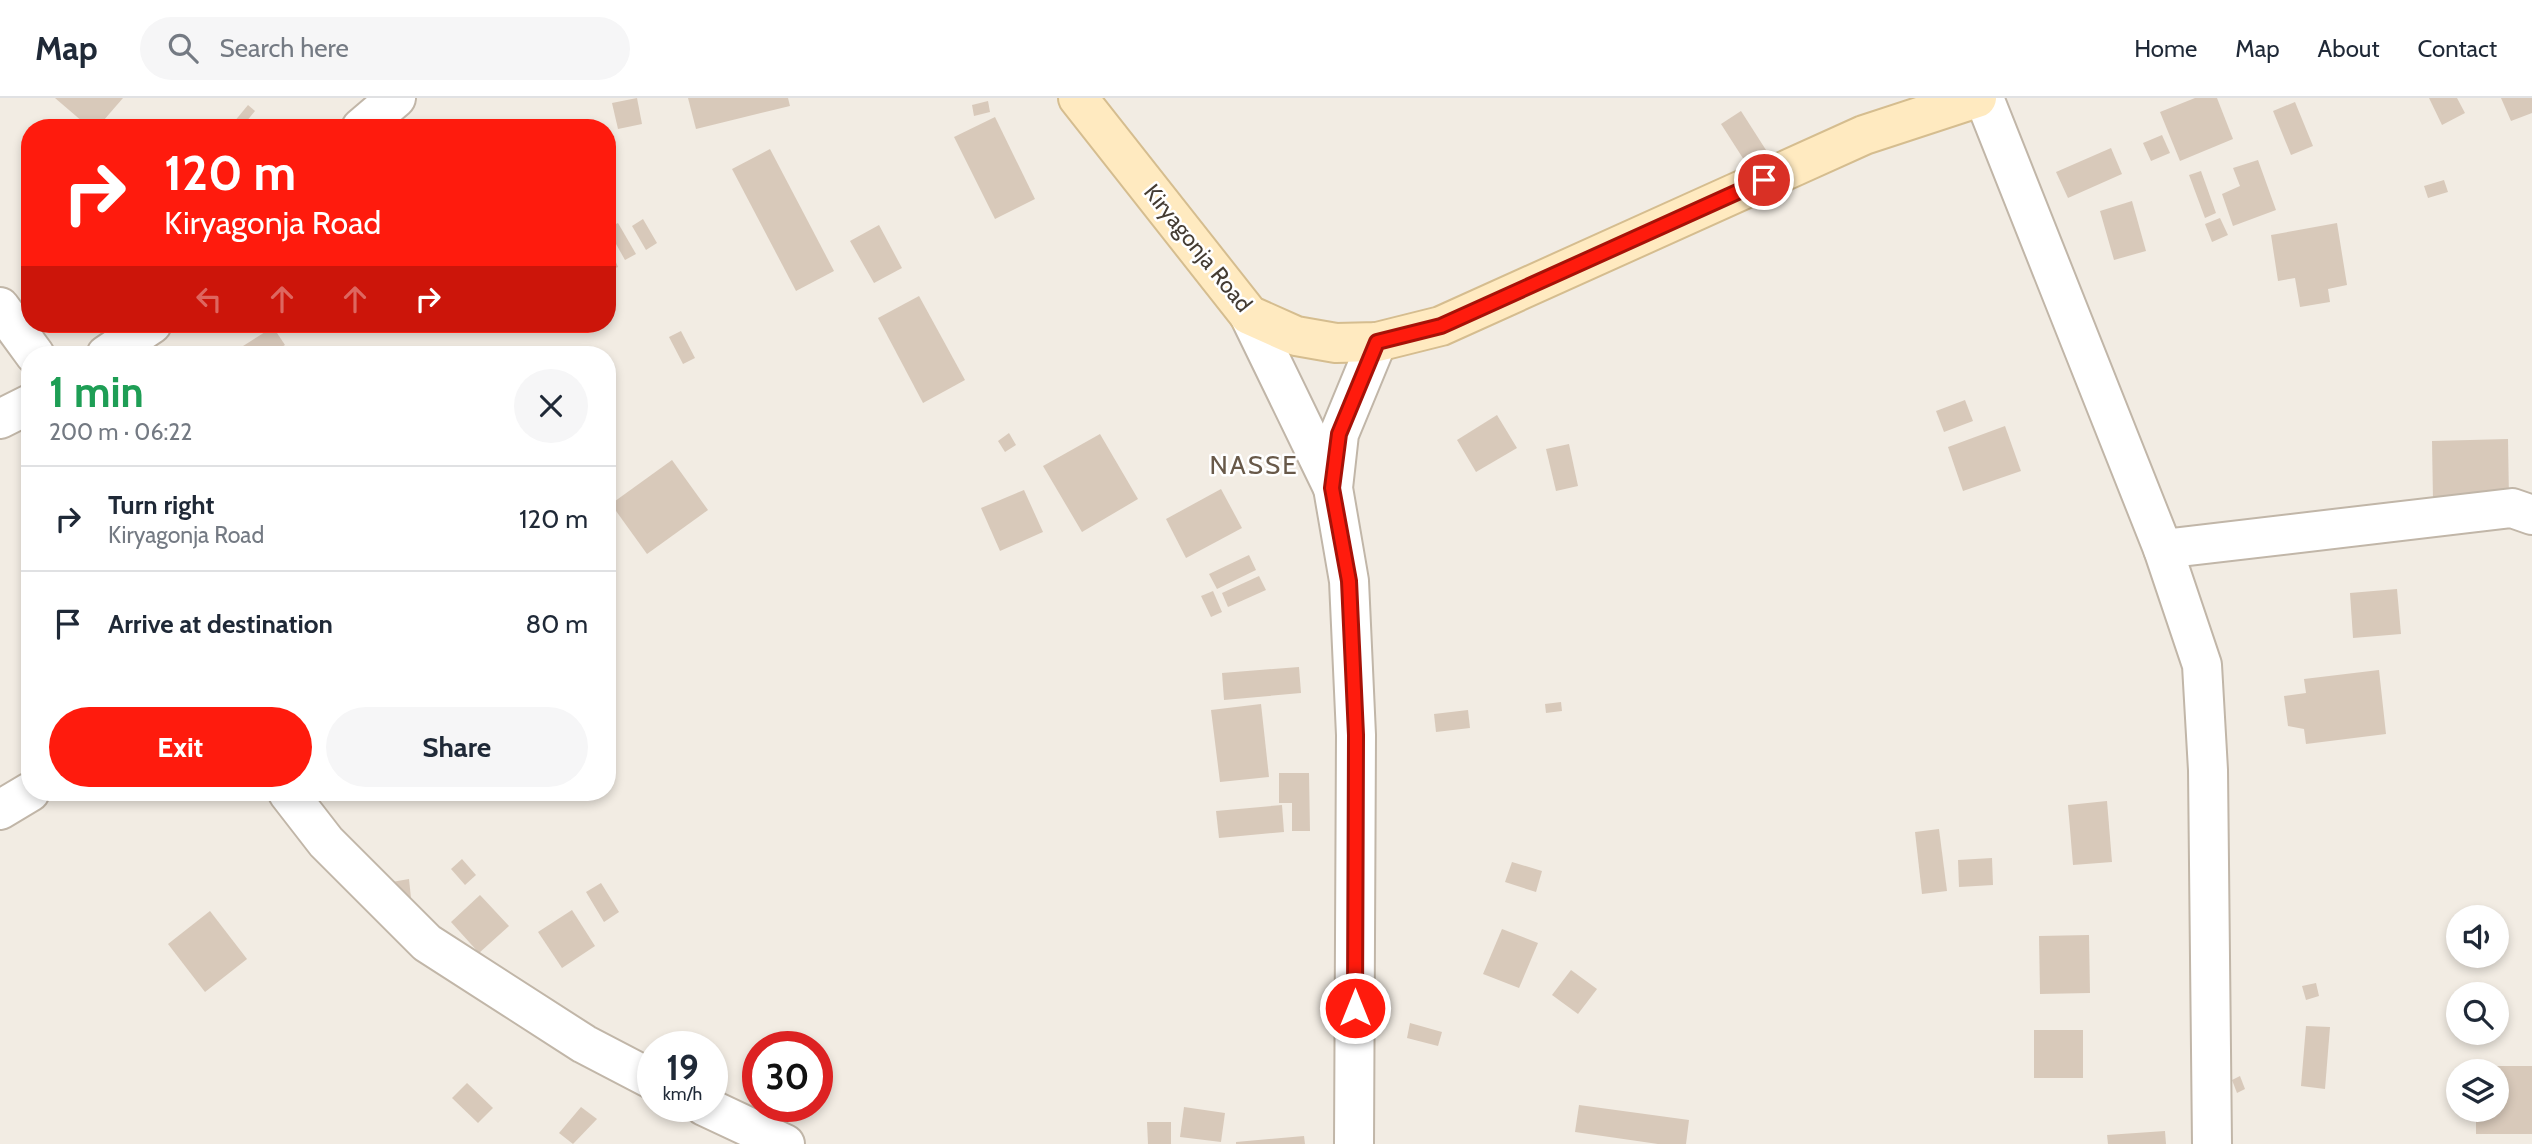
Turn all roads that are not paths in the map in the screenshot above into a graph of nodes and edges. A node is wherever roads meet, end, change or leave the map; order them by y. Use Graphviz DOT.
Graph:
graph roads {
  1 [pos="396,98"];
  2 [pos="1078,98"];
  3 [pos="1977,98"];
  4 [pos="1984,98"];
  5 [pos="372,119"];
  6 [pos="0,307"];
  7 [pos="1249,315"];
  8 [pos="139,333"];
  9 [pos="1377,342"];
  10 [pos="28,346"];
  11 [pos="119,346"];
  12 [pos="21,408"];
  13 [pos="0,419"];
  14 [pos="1332,488"];
  15 [pos="2532,516"];
  16 [pos="2162,549"];
  17 [pos="21,797"];
  18 [pos="294,801"];
  19 [pos="0,810"];
  20 [pos="637,1072"];
  21 [pos="728,1117"];
  22 [pos="785,1144"];
  23 [pos="1354,1144"];
  24 [pos="2212,1144"];
  1 -- 5 [label="street"];
  2 -- 7 [label="street, Kiryagonja Road"];
  3 -- 9 [label="street, Kiryagonja Road"];
  4 -- 16 [label="street"];
  6 -- 10 [label="street"];
  7 -- 9 [label="street, Kiryagonja Road"];
  7 -- 14 [label="street"];
  8 -- 11 [label="street"];
  9 -- 14 [label="street"];
  12 -- 13 [label="street"];
  14 -- 23 [label="street"];
  15 -- 16 [label="street"];
  16 -- 24 [label="street"];
  17 -- 19 [label="street"];
  18 -- 20 [label="street"];
  21 -- 22 [label="street"];
}
